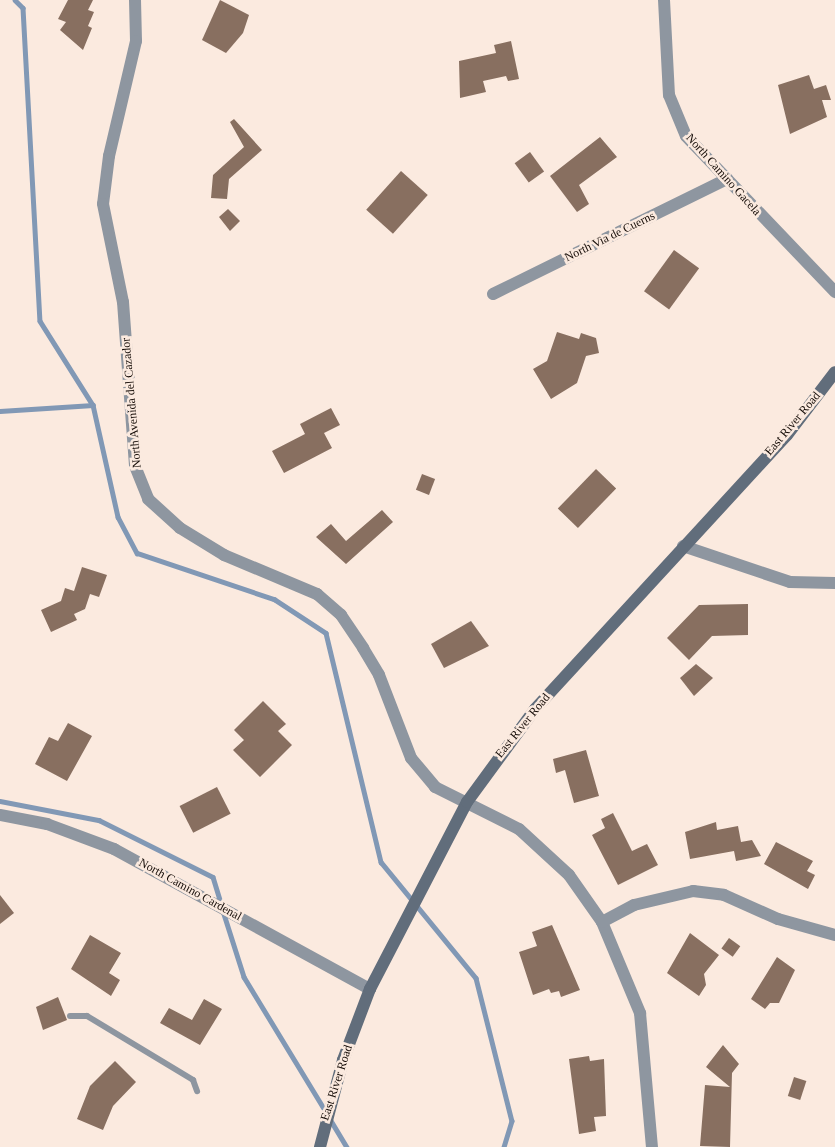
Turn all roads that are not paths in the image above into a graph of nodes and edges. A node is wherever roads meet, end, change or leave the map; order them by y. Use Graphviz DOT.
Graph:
graph roads {
  1 [pos="135,0"];
  2 [pos="664,0"];
  3 [pos="727,179"];
  4 [pos="835,292"];
  5 [pos="492,294"];
  6 [pos="835,372"];
  7 [pos="683,546"];
  8 [pos="835,583"];
  9 [pos="467,802"];
  10 [pos="0,815"];
  11 [pos="602,922"];
  12 [pos="835,935"];
  13 [pos="370,989"];
  14 [pos="70,1016"];
  15 [pos="197,1091"];
  16 [pos="320,1147"];
  17 [pos="652,1147"];
  1 -- 9 [label="street, North Avenida del Cazador"];
  2 -- 3 [label="street, North Camino Gacela"];
  3 -- 4 [label="street, North Camino Gacela"];
  3 -- 5 [label="street, North Via de Cuerns"];
  6 -- 7 [label="street, East River Road"];
  7 -- 8 [label="street"];
  7 -- 9 [label="street, East River Road"];
  9 -- 11 [label="street, North Avenida del Cazador"];
  9 -- 13 [label="street, East River Road"];
  10 -- 13 [label="street, North Camino Cardenal"];
  11 -- 12 [label="street"];
  11 -- 17 [label="street, North Avenida del Cazador"];
  13 -- 16 [label="street, East River Road"];
  14 -- 15 [label="lane"];
}
